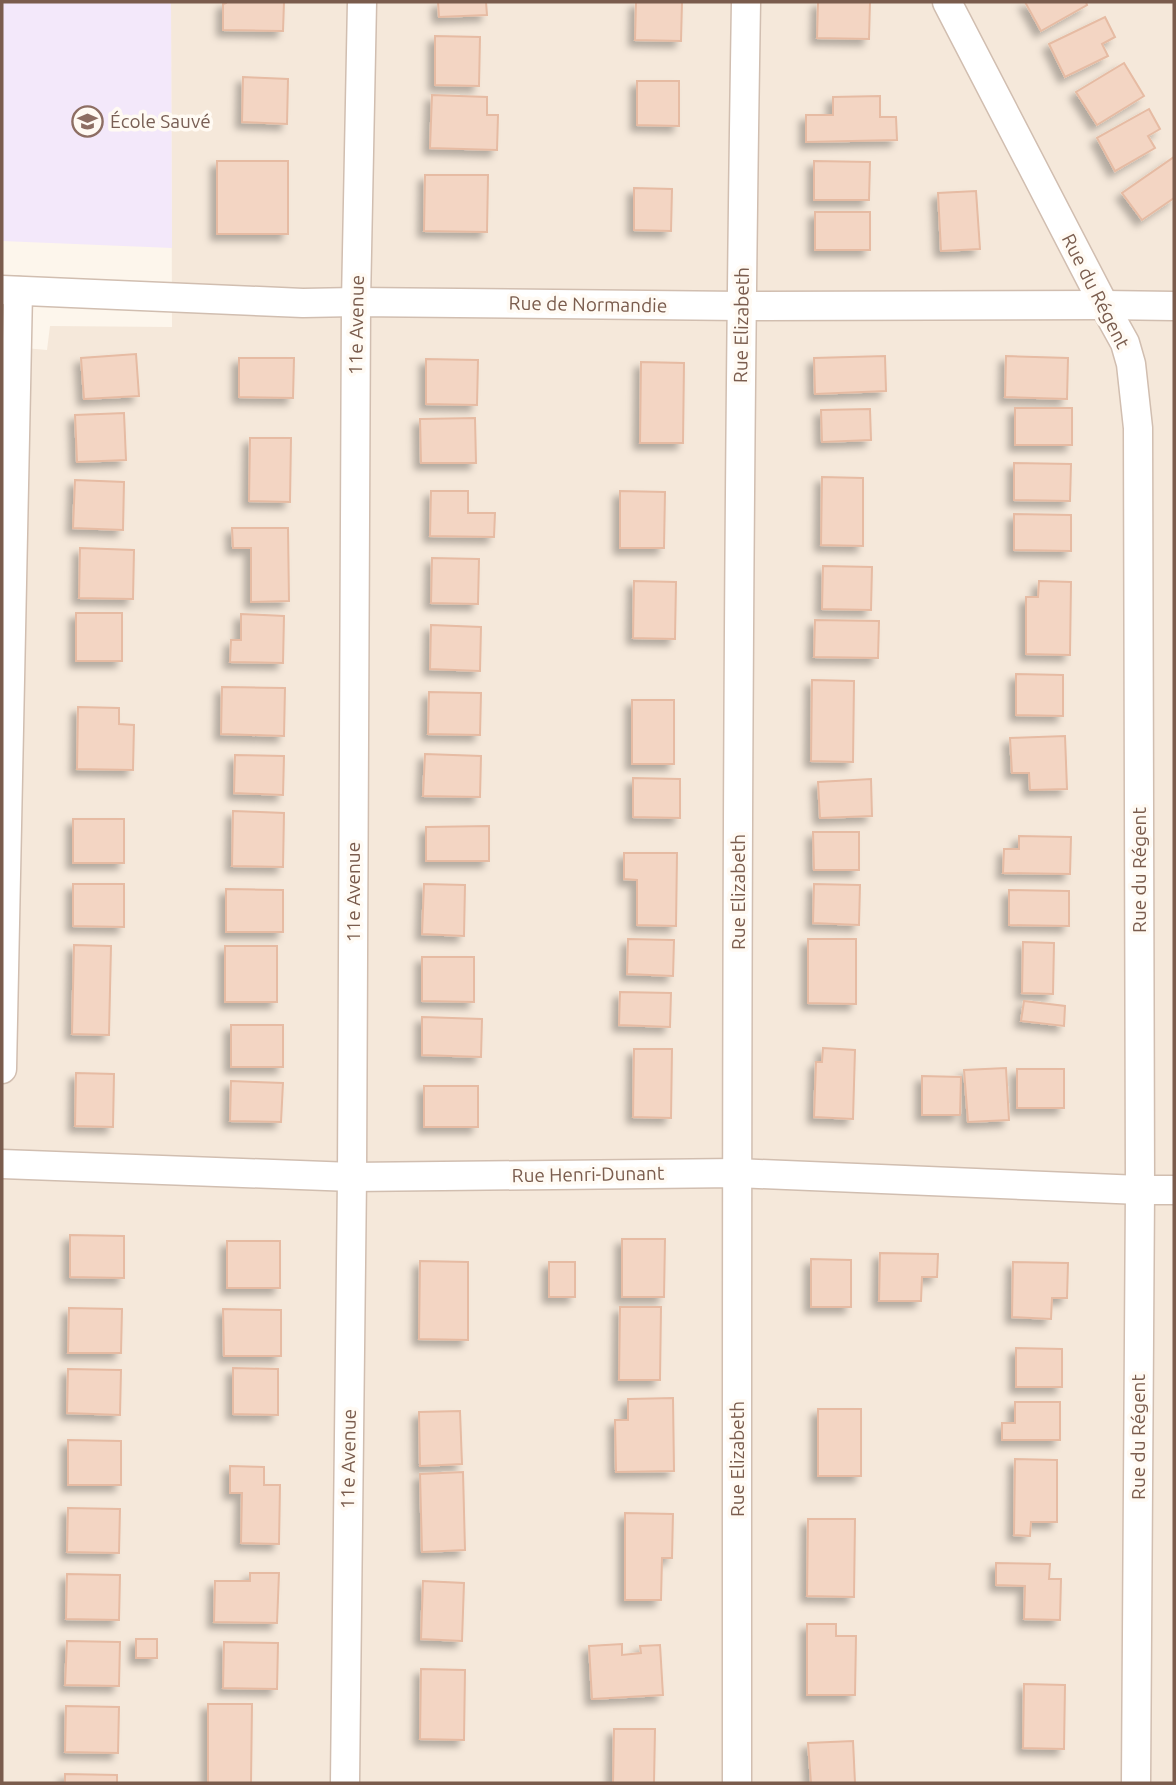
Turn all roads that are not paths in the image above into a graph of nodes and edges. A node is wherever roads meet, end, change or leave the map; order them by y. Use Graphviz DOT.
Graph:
graph roads {
  1 [pos="362,2"];
  2 [pos="746,2"];
  3 [pos="947,2"];
  4 [pos="10,291"];
  5 [pos="356,302"];
  6 [pos="1104,305"];
  7 [pos="741,306"];
  8 [pos="1174,306"];
  9 [pos="2,1069"];
  10 [pos="2,1164"];
  11 [pos="737,1173"];
  12 [pos="352,1177"];
  13 [pos="1140,1190"];
  14 [pos="1174,1190"];
  15 [pos="345,1783"];
  16 [pos="737,1783"];
  17 [pos="1136,1783"];
  1 -- 5 [label="street, 11e Avenue"];
  2 -- 7 [label="street, Rue Elizabeth"];
  3 -- 6 [label="street, Rue du Régent"];
  4 -- 5 [label="street, Rue de Normandie"];
  4 -- 9 [label="street"];
  5 -- 7 [label="street, Rue de Normandie"];
  5 -- 12 [label="street, 11e Avenue"];
  6 -- 7 [label="street, Rue de Normandie"];
  6 -- 8 [label="street, Rue de Normandie"];
  6 -- 13 [label="street, Rue du Régent"];
  7 -- 11 [label="street, Rue Elizabeth"];
  10 -- 12 [label="street, Rue Henri-Dunant"];
  11 -- 12 [label="street, Rue Henri-Dunant"];
  11 -- 13 [label="street, Rue Henri-Dunant"];
  11 -- 16 [label="street, Rue Elizabeth"];
  12 -- 15 [label="street, 11e Avenue"];
  13 -- 14 [label="street, Rue Henri-Dunant"];
  13 -- 17 [label="street, Rue du Régent"];
}
